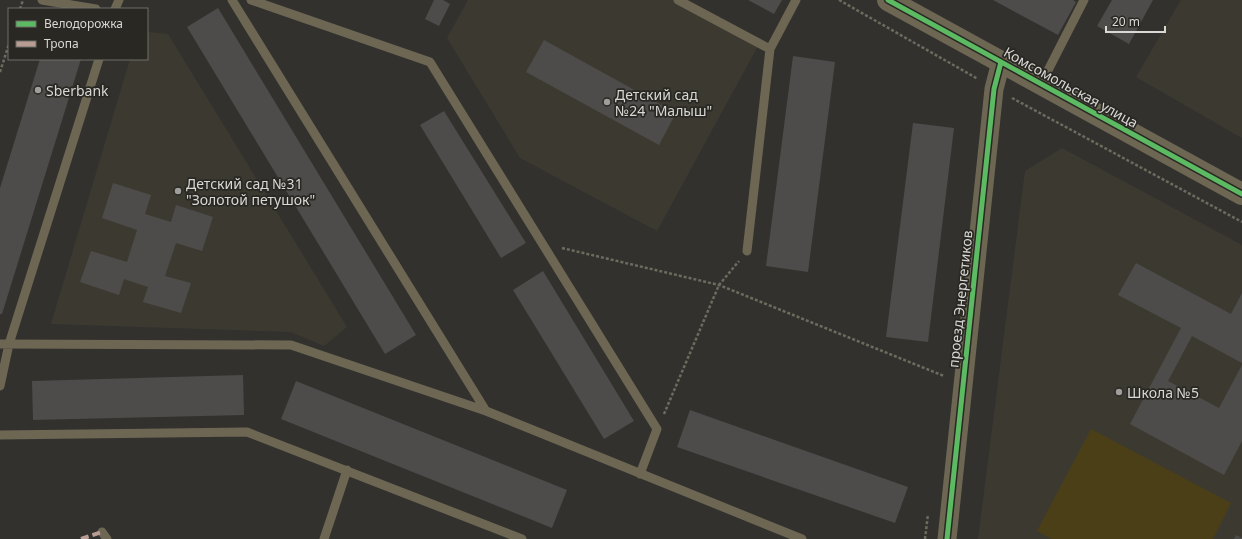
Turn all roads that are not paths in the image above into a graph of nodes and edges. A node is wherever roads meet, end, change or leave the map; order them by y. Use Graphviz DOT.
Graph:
graph roads {
  1 [pos="42,0"];
  2 [pos="232,0"];
  3 [pos="251,0"];
  4 [pos="678,0"];
  5 [pos="796,0"];
  6 [pos="888,0"];
  7 [pos="1084,0"];
  8 [pos="90,8"];
  9 [pos="770,50"];
  10 [pos="99,60"];
  11 [pos="1001,62"];
  12 [pos="1041,84"];
  13 [pos="1242,194"];
  14 [pos="747,251"];
  15 [pos="5,344"];
  16 [pos="0,386"];
  17 [pos="486,412"];
  18 [pos="0,435"];
  19 [pos="347,470"];
  20 [pos="640,474"];
  21 [pos="324,539"];
  22 [pos="522,539"];
  23 [pos="802,539"];
  24 [pos="947,539"];
  1 -- 8 [label="lane"];
  2 -- 17 [label="lane"];
  3 -- 20 [label="lane"];
  4 -- 9 [label="lane"];
  5 -- 9 [label="lane"];
  6 -- 11 [label="street, Комсомольская улица"];
  7 -- 12 [label="lane"];
  9 -- 14 [label="lane"];
  10 -- 15 [label="lane"];
  11 -- 12 [label="street, Комсомольская улица"];
  11 -- 24 [label="street, проезд Энергетиков"];
  12 -- 13 [label="street, Комсомольская улица"];
  15 -- 16 [label="lane"];
  15 -- 17 [label="lane"];
  17 -- 20 [label="lane"];
  18 -- 19 [label="lane"];
  19 -- 21 [label="lane"];
  19 -- 22 [label="lane"];
  20 -- 23 [label="lane"];
}
